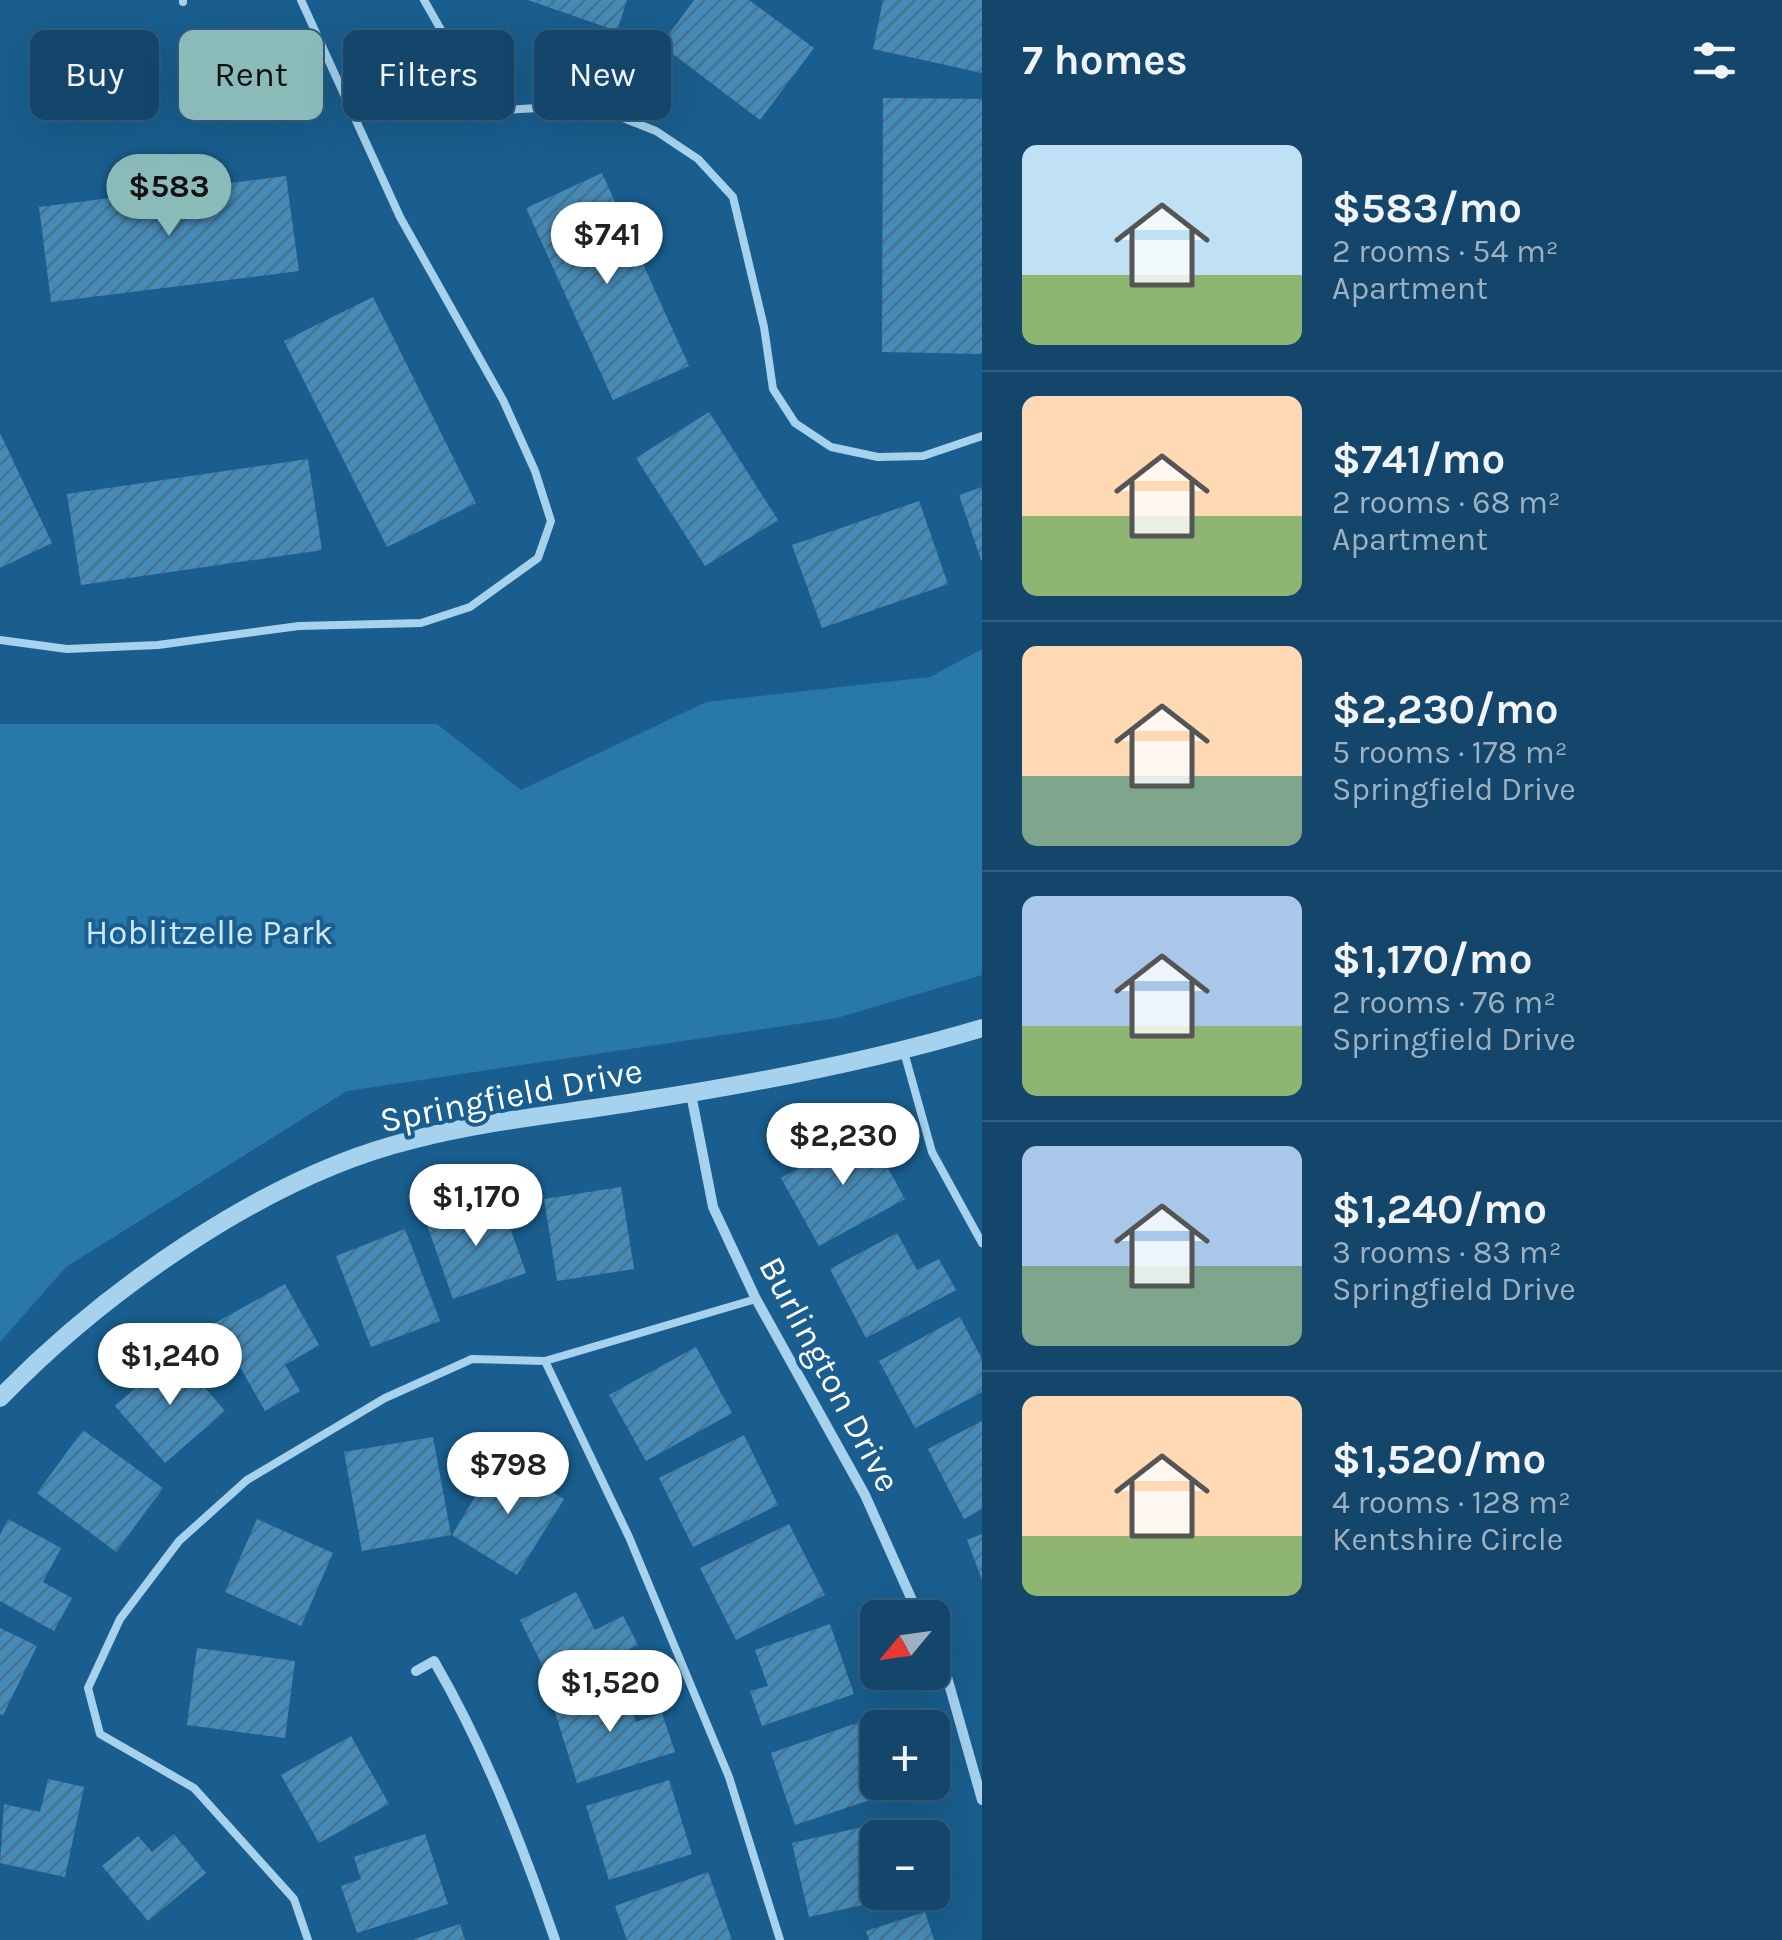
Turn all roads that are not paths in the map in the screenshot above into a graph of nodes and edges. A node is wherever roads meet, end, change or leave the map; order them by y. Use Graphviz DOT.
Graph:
graph roads {
  1 [pos="301,0"];
  2 [pos="424,0"];
  3 [pos="982,436"];
  4 [pos="0,640"];
  5 [pos="982,1028"];
  6 [pos="904,1052"];
  7 [pos="691,1094"];
  8 [pos="982,1242"];
  9 [pos="756,1299"];
  10 [pos="545,1360"];
  11 [pos="0,1398"];
  12 [pos="912,1600"];
  13 [pos="416,1670"];
  14 [pos="950,1688"];
  15 [pos="982,1800"];
  16 [pos="308,1940"];
  17 [pos="555,1940"];
  18 [pos="780,1940"];
  1 -- 4 [label="lane"];
  2 -- 3 [label="lane"];
  5 -- 6 [label="street, Springfield Drive"];
  6 -- 7 [label="street, Springfield Drive"];
  6 -- 8 [label="lane"];
  7 -- 9 [label="street, Burlington Drive"];
  7 -- 11 [label="street, Springfield Drive"];
  9 -- 10 [label="lane"];
  9 -- 12 [label="street, Burlington Drive"];
  10 -- 16 [label="lane"];
  10 -- 18 [label="lane"];
  13 -- 17 [label="street"];
  14 -- 15 [label="street"];
}
